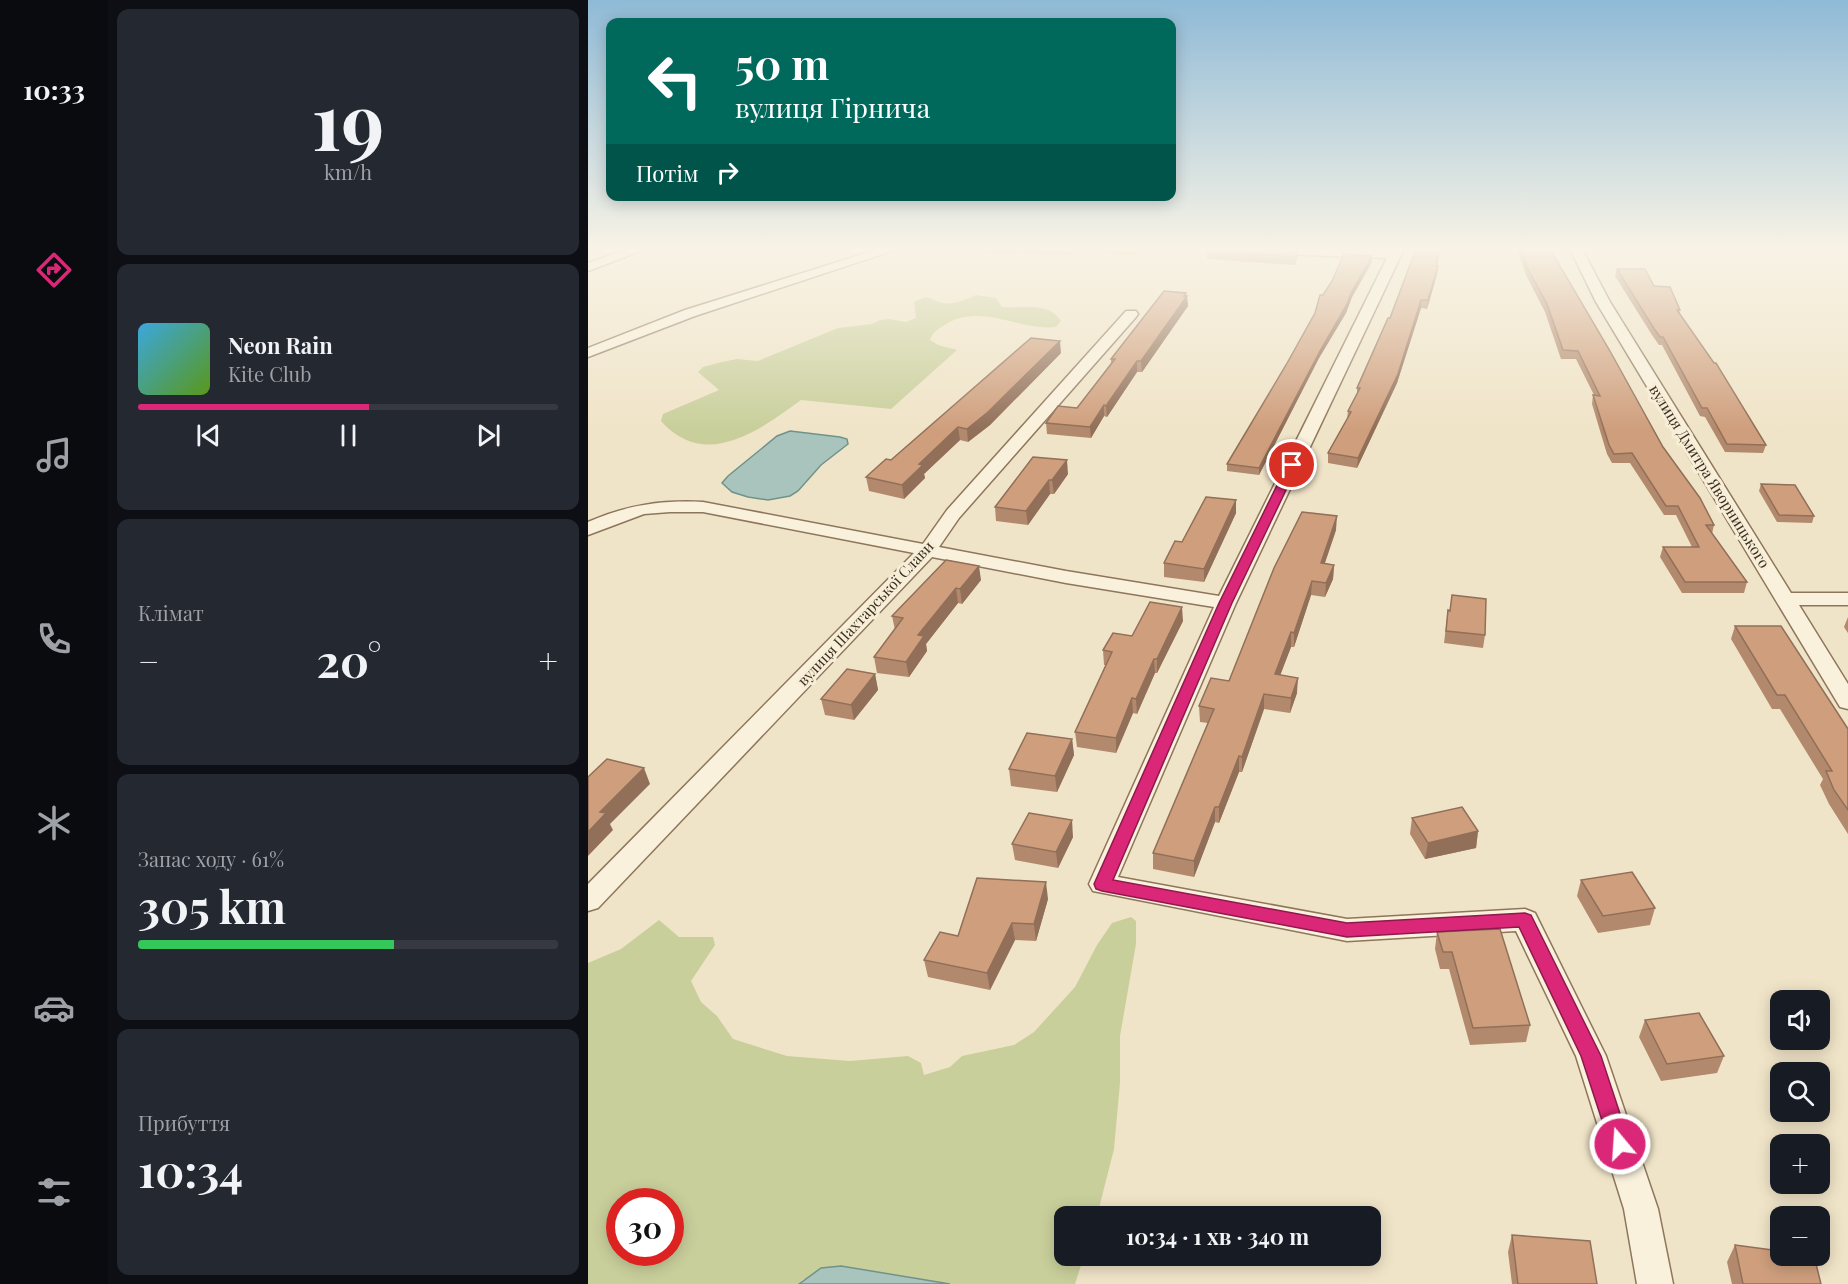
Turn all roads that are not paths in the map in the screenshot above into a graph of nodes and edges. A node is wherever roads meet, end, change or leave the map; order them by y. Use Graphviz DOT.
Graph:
graph roads {
  1 [pos="703,309"];
  2 [pos="1368,309"];
  3 [pos="1607,309"];
  4 [pos="1131,315"];
  5 [pos="588,353"];
  6 [pos="588,529"];
  7 [pos="927,551"];
  8 [pos="1786,599"];
  9 [pos="1848,599"];
  10 [pos="1226,603"];
  11 [pos="1848,702"];
  12 [pos="588,901"];
  13 [pos="1655,1284"];
  1 -- 5 [label="street"];
  2 -- 10 [label="street"];
  3 -- 8 [label="street, вулиця Дмитра Яворницького"];
  4 -- 7 [label="street, вулиця Шахтарської Слави"];
  6 -- 7 [label="street"];
  7 -- 10 [label="street"];
  7 -- 12 [label="street, вулиця Шахтарської Слави"];
  8 -- 9 [label="street"];
  8 -- 11 [label="street, вулиця Дмитра Яворницького"];
  10 -- 13 [label="street"];
}
